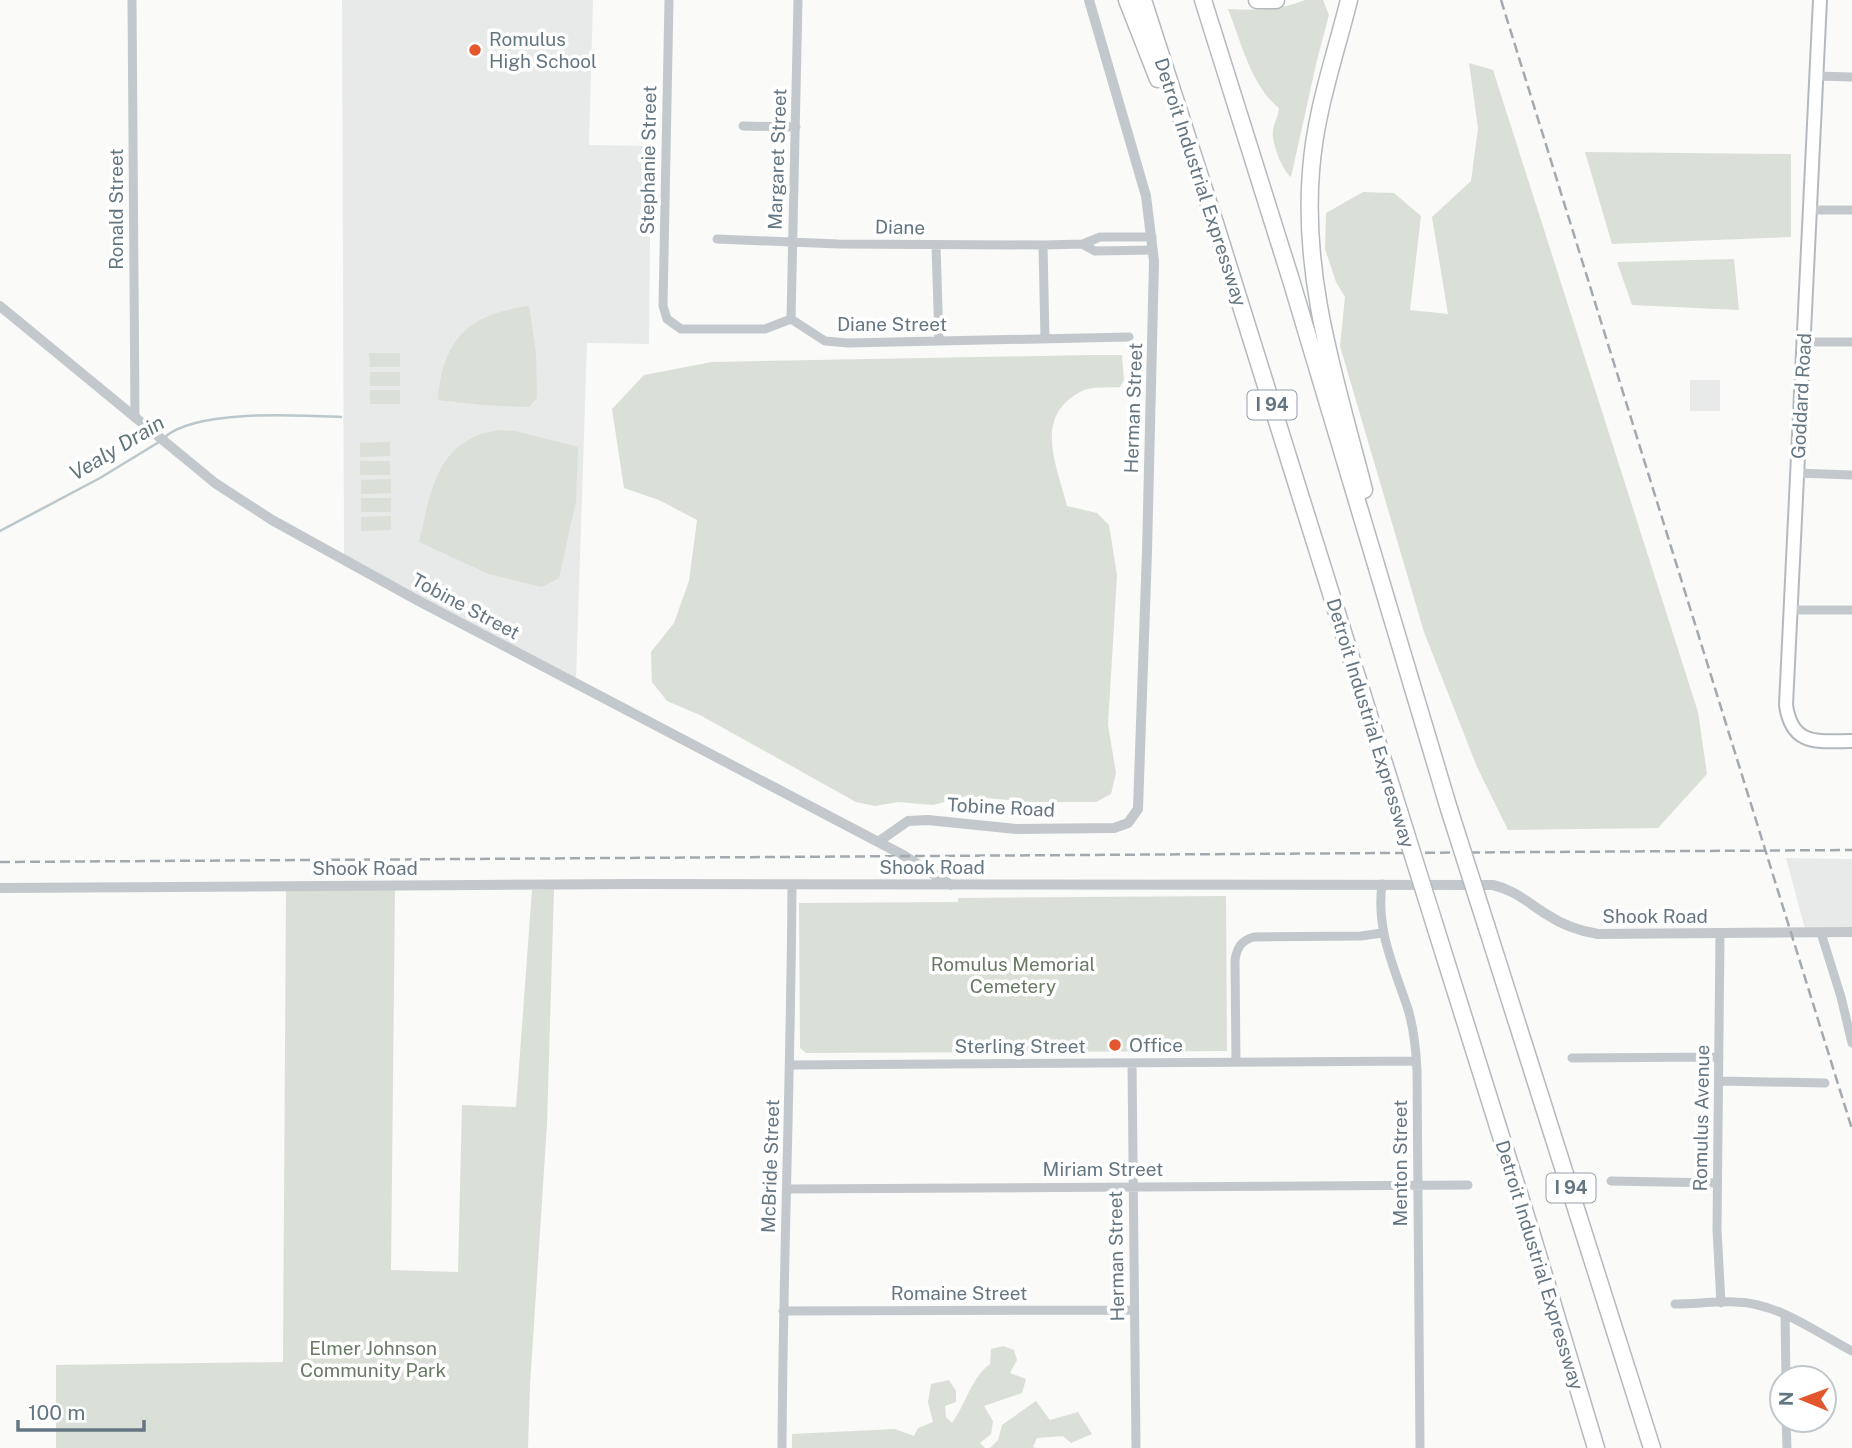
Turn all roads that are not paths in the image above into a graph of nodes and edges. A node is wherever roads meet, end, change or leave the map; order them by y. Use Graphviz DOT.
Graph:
graph roads {
  1 [pos="132,0"];
  2 [pos="669,0"];
  3 [pos="798,0"];
  4 [pos="1089,0"];
  5 [pos="1127,0"];
  6 [pos="1143,0"];
  7 [pos="1203,0"];
  8 [pos="1257,0"];
  9 [pos="1276,0"];
  10 [pos="1349,0"];
  11 [pos="1819,0"];
  12 [pos="1816,76"];
  13 [pos="1852,77"];
  14 [pos="743,127"];
  15 [pos="796,127"];
  16 [pos="1810,210"];
  17 [pos="1852,210"];
  18 [pos="1215,223"];
  19 [pos="1152,237"];
  20 [pos="717,239"];
  21 [pos="792,242"];
  22 [pos="1043,244"];
  23 [pos="1083,244"];
  24 [pos="936,245"];
  25 [pos="1153,250"];
  26 [pos="0,306"];
  27 [pos="791,319"];
  28 [pos="1129,337"];
  29 [pos="1045,339"];
  30 [pos="939,341"];
  31 [pos="1803,342"];
  32 [pos="1852,342"];
  33 [pos="135,418"];
  34 [pos="1797,473"];
  35 [pos="1852,475"];
  36 [pos="1790,610"];
  37 [pos="1852,610"];
  38 [pos="1852,741"];
  39 [pos="1449,809"];
  40 [pos="1128,823"];
  41 [pos="878,842"];
  42 [pos="1382,884"];
  43 [pos="792,885"];
  44 [pos="951,885"];
  45 [pos="0,888"];
  46 [pos="1852,932"];
  47 [pos="1382,933"];
  48 [pos="1821,933"];
  49 [pos="1720,934"];
  50 [pos="1852,1043"];
  51 [pos="1719,1057"];
  52 [pos="1572,1058"];
  53 [pos="1416,1060"];
  54 [pos="1236,1062"];
  55 [pos="1132,1063"];
  56 [pos="791,1065"];
  57 [pos="1719,1080"];
  58 [pos="1825,1083"];
  59 [pos="1611,1181"];
  60 [pos="1717,1182"];
  61 [pos="1418,1184"];
  62 [pos="1468,1185"];
  63 [pos="1133,1186"];
  64 [pos="788,1189"];
  65 [pos="1548,1294"];
  66 [pos="1721,1303"];
  67 [pos="1675,1304"];
  68 [pos="1134,1310"];
  69 [pos="783,1311"];
  70 [pos="1785,1315"];
  71 [pos="1852,1351"];
  72 [pos="1786,1364"];
  73 [pos="782,1448"];
  74 [pos="1136,1448"];
  75 [pos="1420,1448"];
  76 [pos="1589,1448"];
  77 [pos="1596,1448"];
  78 [pos="1652,1448"];
  1 -- 33 [label="street, Ronald Street"];
  2 -- 27 [label="street, Stephanie Street"];
  3 -- 15 [label="street, Margaret Street"];
  4 -- 19 [label="street, Herman Street"];
  5 -- 18 [label="highway"];
  6 -- 18 [label="highway, Detroit Industrial Expressway / I 94"];
  7 -- 39 [label="highway, I 94"];
  8 -- 9 [label="highway"];
  10 -- 39 [label="highway"];
  11 -- 12 [label="main road, Goddard Road"];
  12 -- 13 [label="street"];
  12 -- 16 [label="main road, Goddard Road"];
  14 -- 15 [label="street"];
  15 -- 21 [label="street, Margaret Street"];
  16 -- 17 [label="street"];
  16 -- 31 [label="main road, Goddard Road"];
  18 -- 65 [label="highway, Detroit Industrial Expressway / I 94, bridge"];
  19 -- 23 [label="street, Diane"];
  19 -- 25 [label="street, Herman Street"];
  20 -- 21 [label="street, Diane"];
  21 -- 24 [label="street, Diane"];
  21 -- 27 [label="street, Margaret Street"];
  22 -- 23 [label="street, Diane"];
  22 -- 24 [label="street, Diane"];
  22 -- 29 [label="street"];
  23 -- 25 [label="street, Diane"];
  24 -- 30 [label="street"];
  25 -- 40 [label="street, Herman Street"];
  26 -- 33 [label="street, Tobine Street"];
  27 -- 30 [label="street, Diane Street"];
  28 -- 29 [label="street, Diane Street"];
  29 -- 30 [label="street, Diane Street"];
  31 -- 32 [label="street"];
  31 -- 34 [label="main road, Goddard Road"];
  33 -- 41 [label="street, Tobine Street"];
  34 -- 35 [label="street"];
  34 -- 36 [label="main road, Goddard Road"];
  36 -- 37 [label="street"];
  36 -- 38 [label="main road, Goddard Road"];
  39 -- 78 [label="highway, I 94, bridge"];
  40 -- 41 [label="street, Tobine Road"];
  41 -- 44 [label="street, Tobine Street"];
  42 -- 44 [label="street, Shook Road"];
  42 -- 47 [label="street, Menton Street"];
  42 -- 49 [label="street, Shook Road"];
  43 -- 44 [label="street, Shook Road"];
  43 -- 45 [label="street, Shook Road"];
  43 -- 56 [label="street, McBride Street"];
  46 -- 48 [label="street, Shook Road"];
  47 -- 53 [label="street, Menton Street"];
  47 -- 54 [label="street"];
  48 -- 49 [label="street, Shook Road"];
  48 -- 50 [label="street"];
  49 -- 51 [label="street, Romulus Avenue"];
  51 -- 52 [label="street"];
  51 -- 57 [label="street, Romulus Avenue"];
  53 -- 54 [label="street, Sterling Street"];
  53 -- 61 [label="street, Menton Street"];
  54 -- 55 [label="street, Sterling Street"];
  55 -- 56 [label="street, Sterling Street"];
  55 -- 63 [label="street, Herman Street"];
  56 -- 64 [label="street, McBride Street"];
  57 -- 58 [label="street"];
  57 -- 60 [label="street, Romulus Avenue"];
  59 -- 60 [label="street"];
  60 -- 66 [label="street, Romulus Avenue"];
  61 -- 62 [label="street, Miriam Street"];
  61 -- 63 [label="street, Miriam Street"];
  61 -- 75 [label="street, Menton Street"];
  63 -- 64 [label="street, Miriam Street"];
  63 -- 68 [label="street, Herman Street"];
  64 -- 69 [label="street, McBride Street"];
  65 -- 76 [label="highway"];
  65 -- 77 [label="highway, Detroit Industrial Expressway / I 94"];
  66 -- 67 [label="street"];
  66 -- 70 [label="street"];
  68 -- 69 [label="street, Romaine Street"];
  68 -- 74 [label="street, Herman Street"];
  69 -- 73 [label="street, McBride Street"];
  70 -- 71 [label="street"];
  70 -- 72 [label="street"];
}
